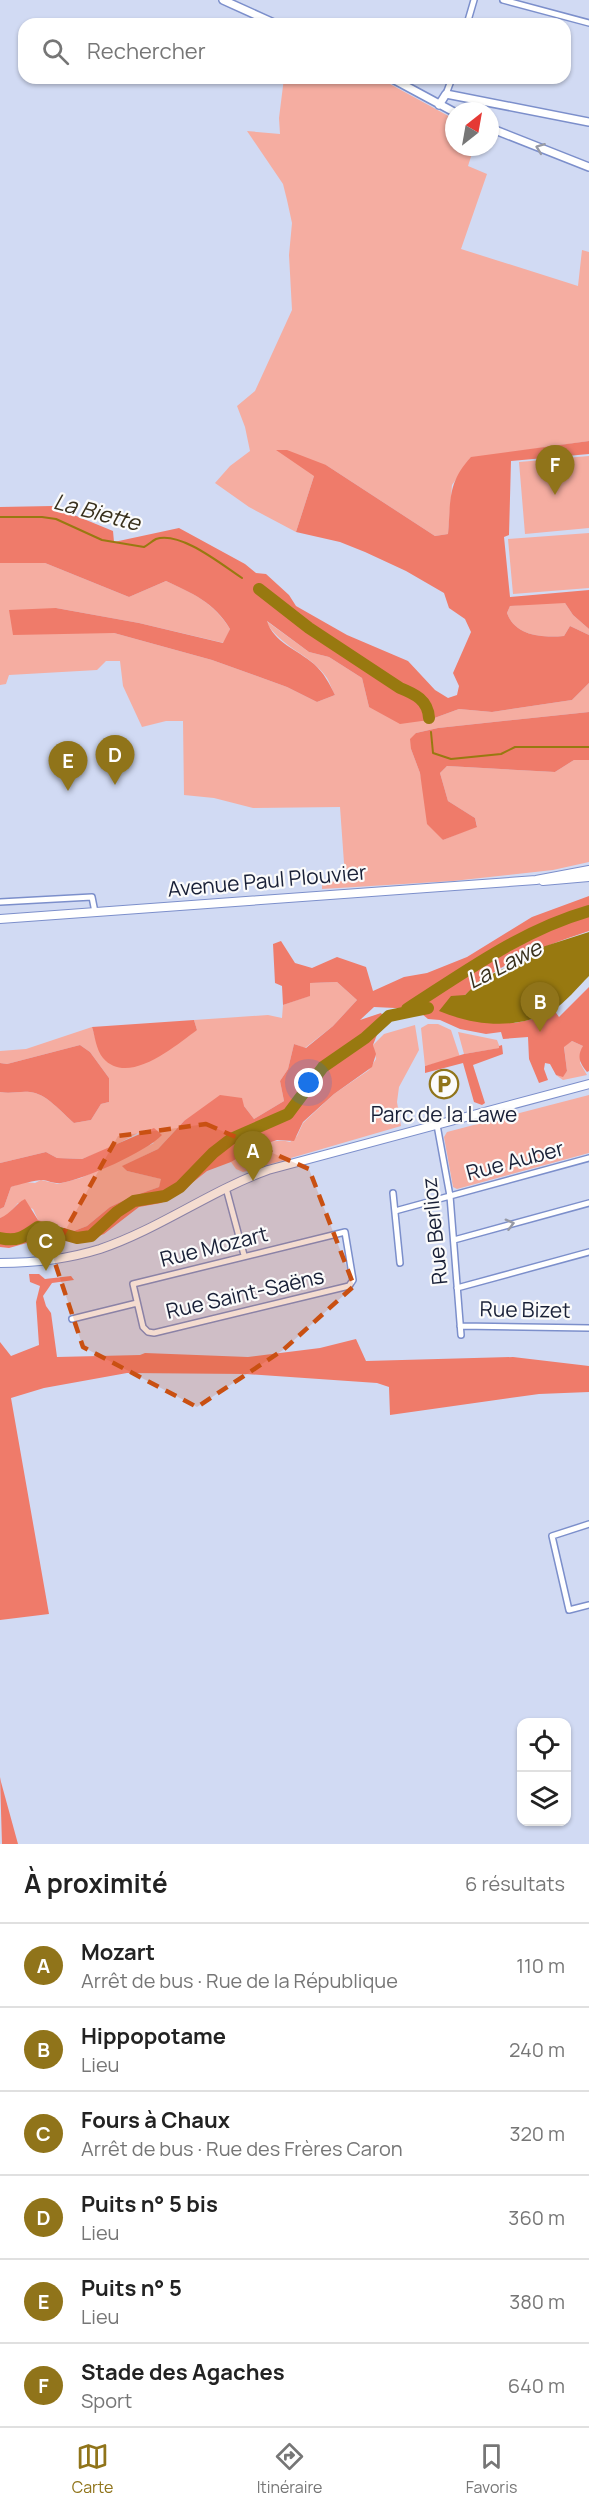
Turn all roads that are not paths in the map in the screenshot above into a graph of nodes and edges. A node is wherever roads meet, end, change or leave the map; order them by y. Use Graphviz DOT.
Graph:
graph roads {
  1 [pos="223,0"];
  2 [pos="474,0"];
  3 [pos="503,0"];
  4 [pos="263,18"];
  5 [pos="469,18"];
  6 [pos="570,18"];
  7 [pos="571,18"];
  8 [pos="589,23"];
  9 [pos="402,84"];
  10 [pos="450,84"];
  11 [pos="446,94"];
  12 [pos="439,105"];
  13 [pos="445,108"];
  14 [pos="589,122"];
  15 [pos="499,132"];
  16 [pos="589,167"];
  17 [pos="589,870"];
  18 [pos="589,878"];
  19 [pos="536,880"];
  20 [pos="0,902"];
  21 [pos="95,912"];
  22 [pos="0,919"];
  23 [pos="589,1084"];
  24 [pos="437,1125"];
  25 [pos="589,1158"];
  26 [pos="226,1188"];
  27 [pos="393,1193"];
  28 [pos="450,1196"];
  29 [pos="589,1203"];
  30 [pos="395,1211"];
  31 [pos="454,1240"];
  32 [pos="589,1252"];
  33 [pos="244,1256"];
  34 [pos="0,1263"];
  35 [pos="400,1263"];
  36 [pos="353,1280"];
  37 [pos="457,1288"];
  38 [pos="137,1303"];
  39 [pos="72,1319"];
  40 [pos="460,1326"];
  41 [pos="142,1327"];
  42 [pos="589,1328"];
  43 [pos="461,1335"];
  44 [pos="589,1524"];
  45 [pos="589,1605"];
  1 -- 4 [label="street"];
  2 -- 5 [label="street"];
  3 -- 6 [label="street"];
  7 -- 8 [label="street"];
  9 -- 12 [label="street"];
  10 -- 11 [label="street"];
  11 -- 12 [label="street"];
  11 -- 14 [label="street"];
  12 -- 13 [label="street"];
  16 -- 15 [label="street, one-way"];
  17 -- 19 [label="main road, Avenue Paul Plouvier"];
  18 -- 19 [label="main road, Avenue Paul Plouvier"];
  19 -- 21 [label="main road, Avenue Paul Plouvier"];
  20 -- 21 [label="street"];
  21 -- 22 [label="main road, Avenue Paul Plouvier"];
  23 -- 24 [label="main road"];
  24 -- 26 [label="main road"];
  24 -- 28 [label="street, Rue Berlioz"];
  25 -- 28 [label="street, Rue Auber"];
  26 -- 33 [label="street"];
  26 -- 34 [label="main road"];
  27 -- 30 [label="street"];
  28 -- 30 [label="street, Rue Auber"];
  28 -- 31 [label="street, Rue Berlioz"];
  31 -- 29 [label="street, one-way"];
  30 -- 35 [label="street"];
  31 -- 37 [label="street, Rue Berlioz"];
  32 -- 37 [label="street"];
  33 -- 36 [label="street, Rue Mozart"];
  33 -- 38 [label="street, Rue Mozart"];
  36 -- 41 [label="street, Rue Saint-Saëns"];
  37 -- 40 [label="street, Rue Berlioz"];
  38 -- 39 [label="street"];
  38 -- 41 [label="street, Rue Mozart"];
  40 -- 42 [label="street, Rue Bizet"];
  40 -- 43 [label="street, Rue Berlioz"];
  44 -- 45 [label="street"];
}
